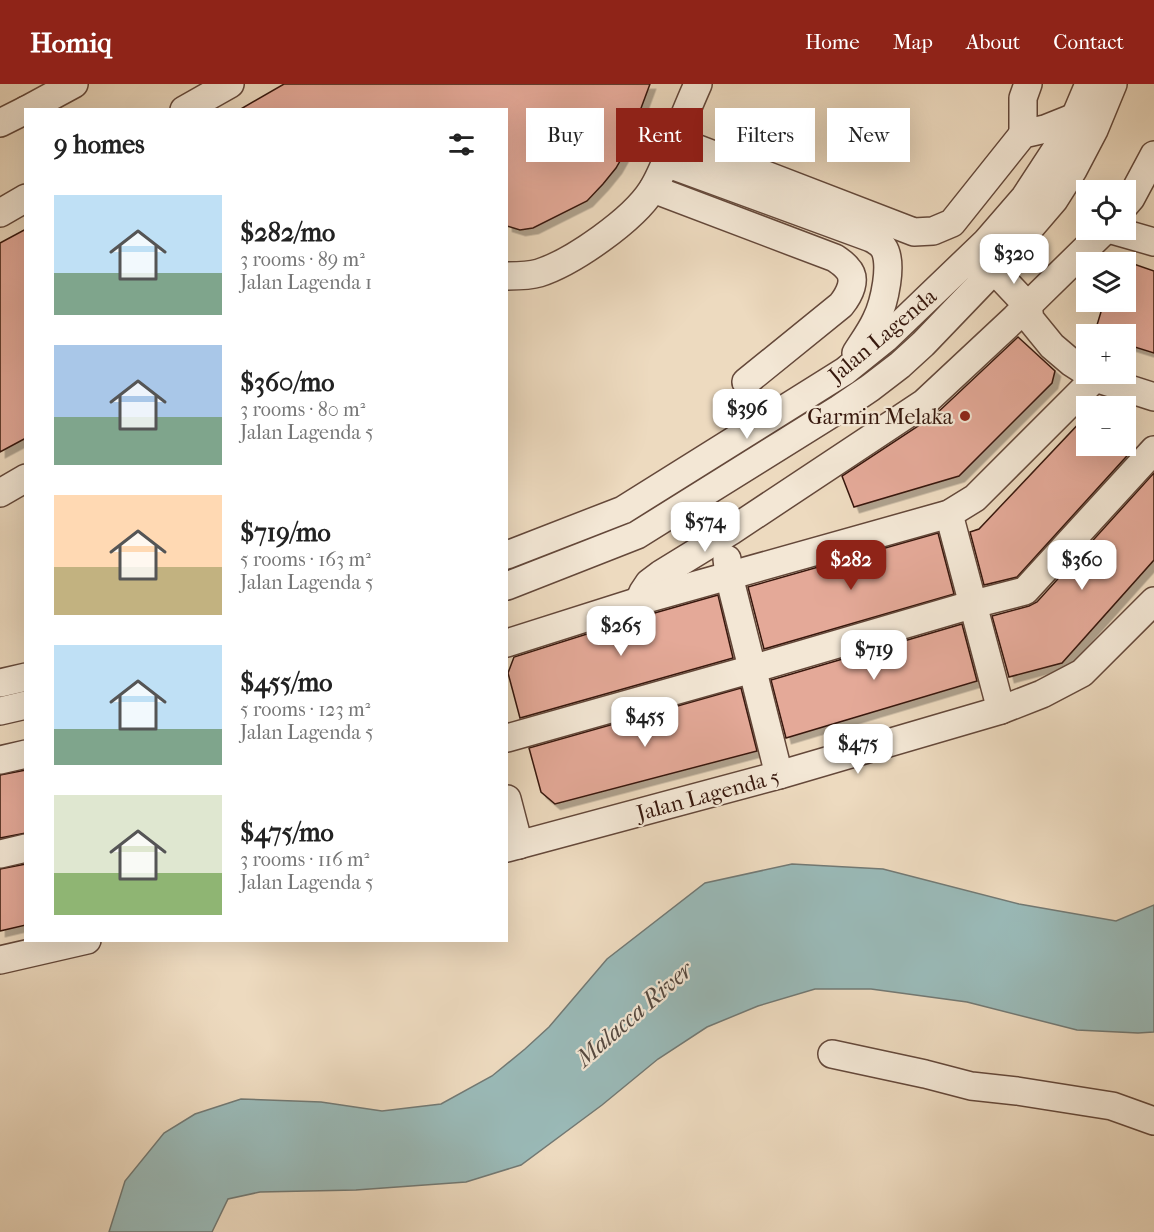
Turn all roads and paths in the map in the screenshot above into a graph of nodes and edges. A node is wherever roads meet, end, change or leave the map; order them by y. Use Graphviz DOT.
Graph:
graph roads {
  1 [pos="74,84"];
  2 [pos="230,84"];
  3 [pos="698,84"];
  4 [pos="1028,84"];
  5 [pos="1089,84"];
  6 [pos="1113,84"];
  7 [pos="30,108"];
  8 [pos="188,108"];
  9 [pos="688,108"];
  10 [pos="24,111"];
  11 [pos="1075,117"];
  12 [pos="0,123"];
  13 [pos="1023,134"];
  14 [pos="1154,155"];
  15 [pos="665,162"];
  16 [pos="693,162"];
  17 [pos="700,162"];
  18 [pos="652,189"];
  19 [pos="1136,189"];
  20 [pos="24,199"];
  21 [pos="0,213"];
  22 [pos="1136,237"];
  23 [pos="1096,240"];
  24 [pos="986,242"];
  25 [pos="1154,242"];
  26 [pos="985,274"];
  27 [pos="953,275"];
  28 [pos="508,276"];
  29 [pos="1025,315"];
  30 [pos="1076,365"];
  31 [pos="844,371"];
  32 [pos="746,382"];
  33 [pos="1081,384"];
  34 [pos="1118,384"];
  35 [pos="1154,397"];
  36 [pos="1154,450"];
  37 [pos="24,479"];
  38 [pos="0,493"];
  39 [pos="949,514"];
  40 [pos="731,531"];
  41 [pos="508,555"];
  42 [pos="729,576"];
  43 [pos="508,586"];
  44 [pos="639,601"];
  45 [pos="1154,601"];
  46 [pos="974,604"];
  47 [pos="508,643"];
  48 [pos="752,669"];
  49 [pos="24,677"];
  50 [pos="0,683"];
  51 [pos="24,705"];
  52 [pos="1001,710"];
  53 [pos="0,711"];
  54 [pos="508,738"];
  55 [pos="24,754"];
  56 [pos="0,760"];
  57 [pos="779,775"];
  58 [pos="508,807"];
  59 [pos="513,846"];
  60 [pos="24,848"];
  61 [pos="0,854"];
  62 [pos="78,942"];
  63 [pos="0,960"];
  64 [pos="832,1054"];
  65 [pos="1154,1121"];
  1 -- 7 [label="street"];
  2 -- 8 [label="street"];
  3 -- 9 [label="street"];
  4 -- 13 [label="street"];
  5 -- 11 [label="street, Jalan Lagenda"];
  6 -- 26 [label="street, Jalan Lagenda"];
  10 -- 12 [label="street"];
  11 -- 13 [label="street"];
  11 -- 24 [label="street, Jalan Lagenda"];
  13 -- 17 [label="street"];
  14 -- 19 [label="street"];
  15 -- 18 [label="street"];
  16 -- 31 [label="street"];
  18 -- 28 [label="street"];
  18 -- 32 [label="street"];
  20 -- 21 [label="street"];
  22 -- 25 [label="street"];
  23 -- 29 [label="street"];
  24 -- 26 [label="street"];
  24 -- 27 [label="street, Jalan Lagenda"];
  26 -- 27 [label="street"];
  26 -- 29 [label="street"];
  26 -- 43 [label="street, Jalan Lagenda"];
  27 -- 31 [label="street, Jalan Lagenda"];
  29 -- 30 [label="street"];
  29 -- 40 [label="street"];
  31 -- 41 [label="street, Jalan Lagenda"];
  33 -- 39 [label="street"];
  34 -- 35 [label="street"];
  36 -- 46 [label="street"];
  37 -- 38 [label="street"];
  39 -- 42 [label="street"];
  39 -- 46 [label="street"];
  40 -- 42 [label="street"];
  40 -- 44 [label="street"];
  42 -- 44 [label="street"];
  42 -- 48 [label="street"];
  44 -- 47 [label="street"];
  45 -- 52 [label="street, Jalan Lagenda 5"];
  46 -- 48 [label="street"];
  46 -- 52 [label="street"];
  48 -- 54 [label="street"];
  48 -- 57 [label="street"];
  49 -- 50 [label="street"];
  51 -- 53 [label="street"];
  52 -- 57 [label="street, Jalan Lagenda 5"];
  55 -- 56 [label="street"];
  57 -- 59 [label="street, Jalan Lagenda 5"];
  58 -- 59 [label="street"];
  60 -- 61 [label="street"];
  62 -- 63 [label="street"];
  64 -- 65 [label="street"];
}
